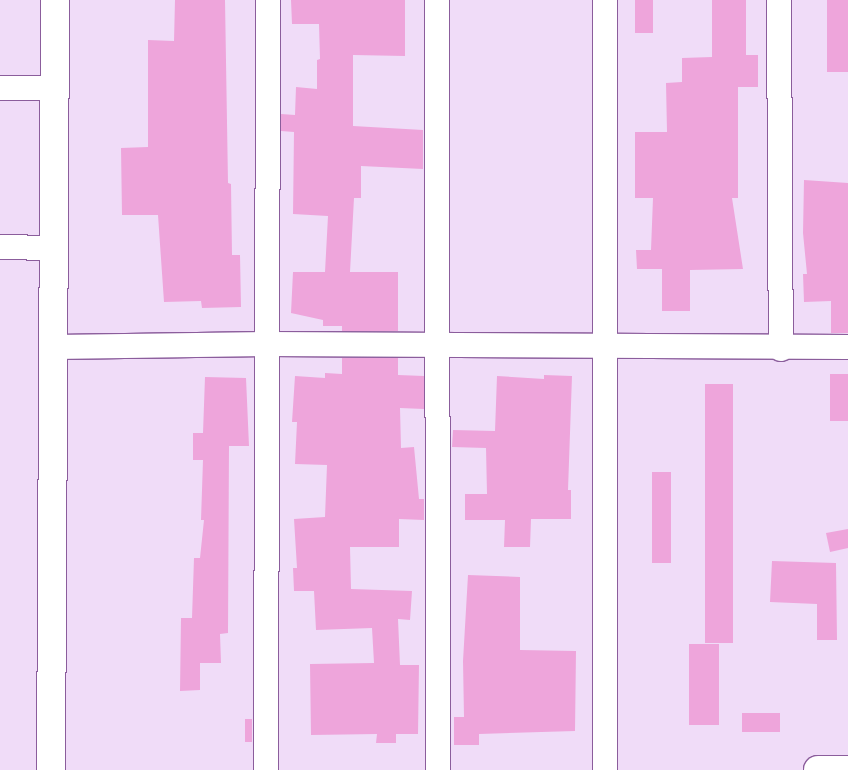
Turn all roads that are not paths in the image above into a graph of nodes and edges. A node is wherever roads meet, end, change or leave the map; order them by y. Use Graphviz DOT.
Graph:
graph roads {
  1 [pos="55,0"];
  2 [pos="268,0"];
  3 [pos="437,0"];
  4 [pos="606,0"];
  5 [pos="779,0"];
  6 [pos="0,88"];
  7 [pos="54,88"];
  8 [pos="0,247"];
  9 [pos="54,248"];
  10 [pos="268,344"];
  11 [pos="436,346"];
  12 [pos="54,347"];
  13 [pos="607,347"];
  14 [pos="848,347"];
  15 [pos="781,349"];
  16 [pos="51,770"];
  17 [pos="266,770"];
  18 [pos="438,770"];
  19 [pos="604,770"];
  20 [pos="818,770"];
  21 [pos="848,770"];
  1 -- 7 [label="street"];
  2 -- 10 [label="street"];
  3 -- 11 [label="street"];
  4 -- 13 [label="street"];
  5 -- 15 [label="street"];
  6 -- 7 [label="street"];
  7 -- 9 [label="street"];
  8 -- 9 [label="street"];
  9 -- 12 [label="street"];
  10 -- 11 [label="street"];
  10 -- 12 [label="street"];
  10 -- 17 [label="street"];
  11 -- 13 [label="street"];
  11 -- 18 [label="street"];
  12 -- 16 [label="street"];
  13 -- 15 [label="street"];
  13 -- 19 [label="street"];
  14 -- 15 [label="street"];
  20 -- 21 [label="street"];
}
